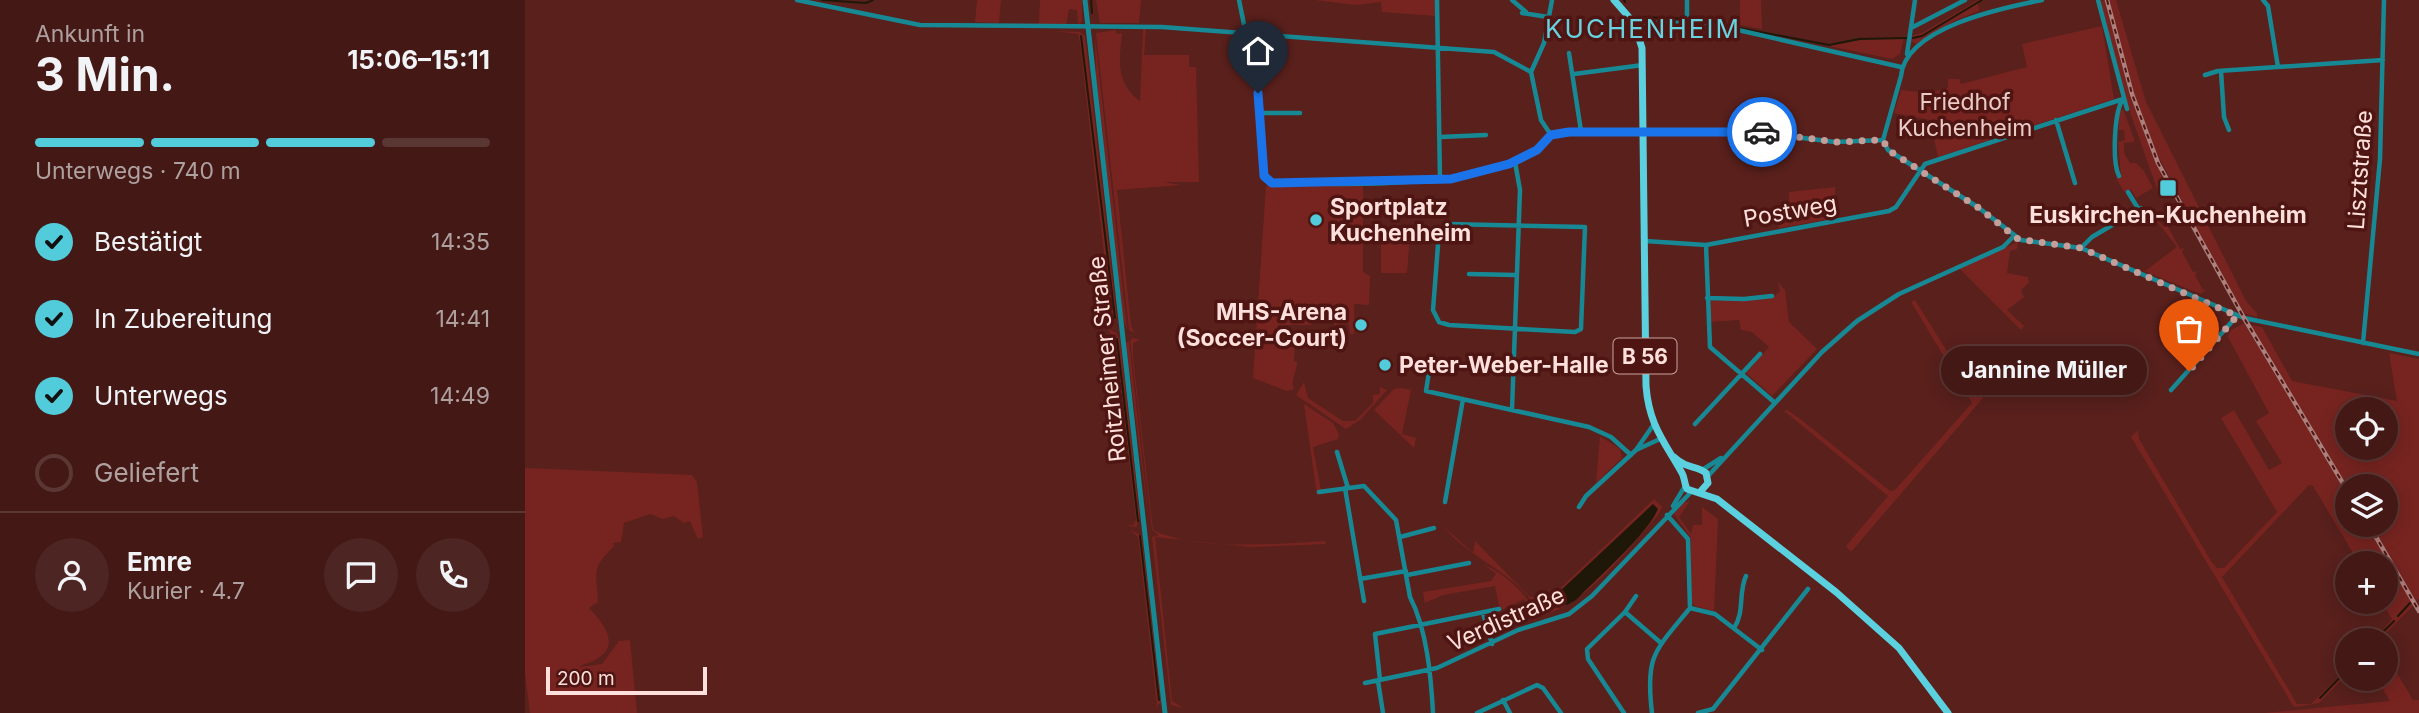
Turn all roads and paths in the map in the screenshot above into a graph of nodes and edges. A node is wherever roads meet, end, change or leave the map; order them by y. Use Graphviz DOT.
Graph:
graph roads {
  1 [pos="797,0"];
  2 [pos="1085,0"];
  3 [pos="1239,0"];
  4 [pos="1437,0"];
  5 [pos="1512,0"];
  6 [pos="1552,0"];
  7 [pos="1614,0"];
  8 [pos="1687,0"];
  9 [pos="1915,0"];
  10 [pos="1965,0"];
  11 [pos="2042,0"];
  12 [pos="2098,0"];
  13 [pos="2263,0"];
  14 [pos="2384,0"];
  15 [pos="1548,17"];
  16 [pos="1687,20"];
  17 [pos="1634,23"];
  18 [pos="1911,28"];
  19 [pos="1088,29"];
  20 [pos="1246,34"];
  21 [pos="1438,47"];
  22 [pos="1569,53"];
  23 [pos="1907,55"];
  24 [pos="2383,60"];
  25 [pos="1643,65"];
  26 [pos="1901,67"];
  27 [pos="2278,67"];
  28 [pos="2221,71"];
  29 [pos="1531,72"];
  30 [pos="1574,74"];
  31 [pos="2205,75"];
  32 [pos="2123,99"];
  33 [pos="2127,109"];
  34 [pos="1260,113"];
  35 [pos="1300,113"];
  36 [pos="2056,120"];
  37 [pos="2229,130"];
  38 [pos="1581,131"];
  39 [pos="1644,132"];
  40 [pos="1486,135"];
  41 [pos="1551,135"];
  42 [pos="1440,136"];
  43 [pos="1883,140"];
  44 [pos="1515,162"];
  45 [pos="1919,170"];
  46 [pos="2119,176"];
  47 [pos="1440,180"];
  48 [pos="2075,183"];
  49 [pos="2129,192"];
  50 [pos="1517,226"];
  51 [pos="2014,236"];
  52 [pos="1645,242"];
  53 [pos="1706,245"];
  54 [pos="2081,248"];
  55 [pos="1469,274"];
  56 [pos="1515,275"];
  57 [pos="1772,296"];
  58 [pos="1707,298"];
  59 [pos="2237,316"];
  60 [pos="1513,329"];
  61 [pos="2363,343"];
  62 [pos="1760,354"];
  63 [pos="2419,354"];
  64 [pos="1513,369"];
  65 [pos="1740,375"];
  66 [pos="2171,390"];
  67 [pos="1463,399"];
  68 [pos="1774,402"];
  69 [pos="1512,410"];
  70 [pos="1654,424"];
  71 [pos="1695,424"];
  72 [pos="1660,439"];
  73 [pos="1337,452"];
  74 [pos="1634,452"];
  75 [pos="1668,452"];
  76 [pos="1692,470"];
  77 [pos="1706,477"];
  78 [pos="1690,487"];
  79 [pos="1346,488"];
  80 [pos="1318,492"];
  81 [pos="1445,502"];
  82 [pos="1579,507"];
  83 [pos="1735,511"];
  84 [pos="1667,515"];
  85 [pos="1434,528"];
  86 [pos="1400,537"];
  87 [pos="1469,563"];
  88 [pos="1406,573"];
  89 [pos="1746,576"];
  90 [pos="1360,579"];
  91 [pos="1808,589"];
  92 [pos="1636,597"];
  93 [pos="1364,601"];
  94 [pos="1689,606"];
  95 [pos="1499,609"];
  96 [pos="1625,612"];
  97 [pos="1483,613"];
  98 [pos="1420,626"];
  99 [pos="1734,628"];
  100 [pos="1661,643"];
  101 [pos="1492,644"];
  102 [pos="1762,650"];
  103 [pos="1429,671"];
  104 [pos="1379,680"];
  105 [pos="1365,683"];
  106 [pos="1503,700"];
  107 [pos="1165,713"];
  108 [pos="1383,713"];
  109 [pos="1433,713"];
  110 [pos="1477,713"];
  111 [pos="1510,713"];
  112 [pos="1561,713"];
  113 [pos="1624,713"];
  114 [pos="1652,713"];
  115 [pos="1698,713"];
  116 [pos="1948,713"];
  1 -- 19 [label="street"];
  2 -- 19 [label="street, Roitzheimer Straße"];
  3 -- 20 [label="street"];
  4 -- 21 [label="street"];
  5 -- 15 [label="street"];
  6 -- 15 [label="street"];
  7 -- 17 [label="main road, B 56"];
  8 -- 16 [label="street"];
  9 -- 18 [label="street"];
  10 -- 18 [label="street"];
  11 -- 23 [label="street"];
  12 -- 32 [label="street"];
  13 -- 27 [label="street"];
  14 -- 24 [label="street, Lisztstraße"];
  15 -- 29 [label="street"];
  16 -- 17 [label="street"];
  16 -- 26 [label="street"];
  17 -- 25 [label="main road, B 56"];
  18 -- 23 [label="street"];
  19 -- 20 [label="street"];
  19 -- 107 [label="street, Roitzheimer Straße"];
  20 -- 21 [label="street"];
  20 -- 34 [label="street"];
  21 -- 29 [label="street"];
  21 -- 42 [label="street"];
  22 -- 30 [label="street"];
  23 -- 26 [label="street"];
  24 -- 27 [label="street"];
  24 -- 61 [label="street, Lisztstraße"];
  25 -- 30 [label="street"];
  25 -- 39 [label="main road, B 56"];
  26 -- 43 [label="street"];
  27 -- 28 [label="street"];
  28 -- 31 [label="street"];
  28 -- 37 [label="street"];
  29 -- 41 [label="street"];
  30 -- 38 [label="street"];
  32 -- 33 [label="street"];
  32 -- 36 [label="street"];
  32 -- 46 [label="street"];
  34 -- 35 [label="street"];
  34 -- 47 [label="street"];
  36 -- 45 [label="street"];
  36 -- 48 [label="street"];
  38 -- 39 [label="street"];
  38 -- 41 [label="street"];
  39 -- 43 [label="street"];
  39 -- 52 [label="main road, B 56"];
  40 -- 42 [label="street"];
  41 -- 44 [label="street"];
  42 -- 47 [label="street"];
  43 -- 45 [label="street"];
  44 -- 47 [label="street"];
  44 -- 50 [label="street"];
  45 -- 51 [label="street"];
  45 -- 53 [label="street, Postweg"];
  49 -- 54 [label="street"];
  50 -- 56 [label="street"];
  50 -- 60 [label="street"];
  50 -- 60 [label="street"];
  51 -- 54 [label="street"];
  51 -- 68 [label="street"];
  52 -- 53 [label="street, Postweg"];
  52 -- 70 [label="main road, B 56"];
  53 -- 58 [label="street"];
  54 -- 59 [label="street"];
  55 -- 56 [label="street"];
  56 -- 60 [label="street"];
  57 -- 58 [label="street"];
  58 -- 65 [label="street"];
  59 -- 61 [label="street"];
  59 -- 66 [label="street"];
  60 -- 64 [label="street"];
  61 -- 63 [label="street"];
  62 -- 65 [label="street"];
  64 -- 67 [label="street"];
  64 -- 69 [label="street"];
  65 -- 68 [label="street"];
  65 -- 71 [label="street"];
  67 -- 69 [label="street"];
  67 -- 81 [label="street"];
  68 -- 77 [label="street"];
  69 -- 74 [label="street"];
  70 -- 72 [label="main road, B 56"];
  70 -- 74 [label="street"];
  72 -- 74 [label="street"];
  72 -- 75 [label="main road, B 56"];
  73 -- 79 [label="street"];
  74 -- 82 [label="street"];
  75 -- 76 [label="main road, B 56"];
  75 -- 78 [label="main road, B 56"];
  76 -- 77 [label="main road"];
  76 -- 78 [label="main road"];
  77 -- 78 [label="main road"];
  77 -- 83 [label="main road"];
  78 -- 83 [label="main road"];
  78 -- 84 [label="street, Verdistraße"];
  79 -- 80 [label="street"];
  79 -- 86 [label="street"];
  79 -- 90 [label="street"];
  83 -- 116 [label="main road"];
  84 -- 94 [label="street"];
  84 -- 101 [label="street, Verdistraße"];
  85 -- 86 [label="street"];
  86 -- 88 [label="street"];
  87 -- 88 [label="street"];
  88 -- 90 [label="street"];
  88 -- 98 [label="street"];
  89 -- 99 [label="street"];
  90 -- 93 [label="street"];
  91 -- 102 [label="street"];
  92 -- 96 [label="street"];
  94 -- 99 [label="street"];
  94 -- 100 [label="street"];
  95 -- 97 [label="street"];
  96 -- 100 [label="street"];
  96 -- 113 [label="street"];
  97 -- 98 [label="street"];
  97 -- 101 [label="street"];
  98 -- 103 [label="street"];
  98 -- 104 [label="street"];
  99 -- 102 [label="street"];
  100 -- 114 [label="street"];
  101 -- 103 [label="street, Verdistraße"];
  102 -- 115 [label="street"];
  103 -- 104 [label="street, Verdistraße"];
  103 -- 109 [label="street"];
  104 -- 105 [label="street, Verdistraße"];
  104 -- 108 [label="street"];
  106 -- 110 [label="street"];
  106 -- 111 [label="street"];
  106 -- 112 [label="street"];
}
